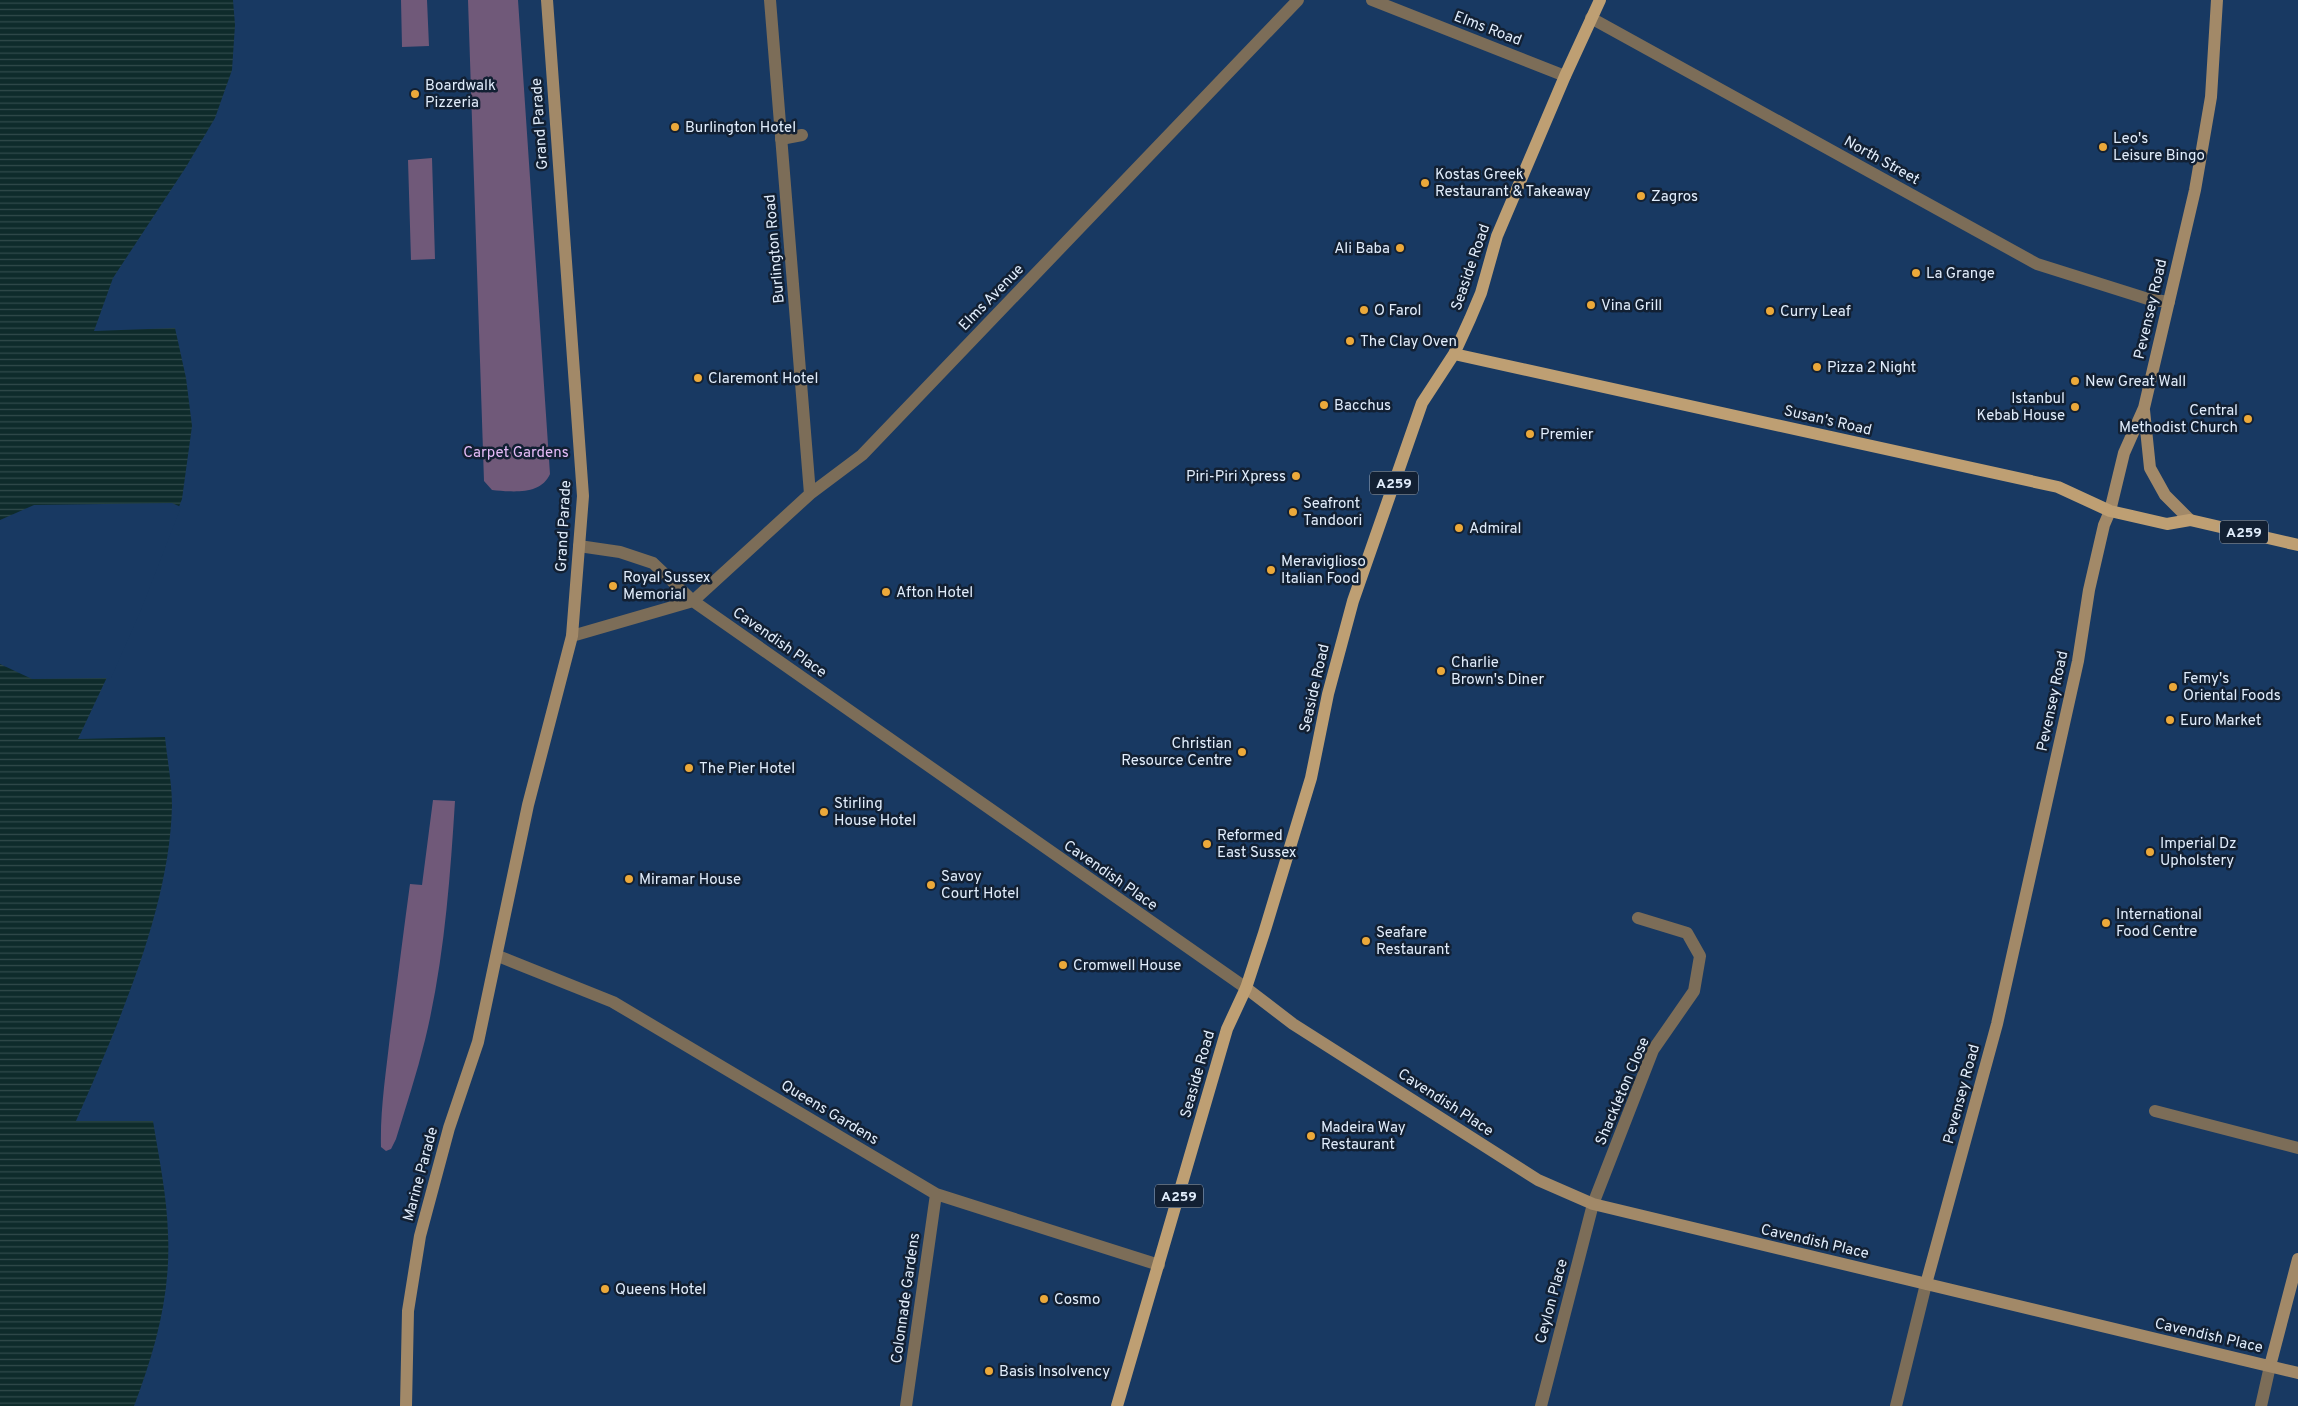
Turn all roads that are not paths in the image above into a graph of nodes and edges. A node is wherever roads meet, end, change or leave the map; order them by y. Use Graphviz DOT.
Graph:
graph roads {
  1 [pos="547,0"];
  2 [pos="770,0"];
  3 [pos="1298,0"];
  4 [pos="1372,0"];
  5 [pos="1600,0"];
  6 [pos="2217,0"];
  7 [pos="1590,18"];
  8 [pos="1565,76"];
  9 [pos="802,136"];
  10 [pos="781,139"];
  11 [pos="2169,302"];
  12 [pos="1454,354"];
  13 [pos="2144,408"];
  14 [pos="810,494"];
  15 [pos="2110,511"];
  16 [pos="2190,520"];
  17 [pos="2298,545"];
  18 [pos="579,546"];
  19 [pos="693,601"];
  20 [pos="572,636"];
  21 [pos="1638,918"];
  22 [pos="498,956"];
  23 [pos="1246,988"];
  24 [pos="2155,1111"];
  25 [pos="2298,1148"];
  26 [pos="936,1194"];
  27 [pos="1593,1204"];
  28 [pos="2298,1259"];
  29 [pos="1159,1266"];
  30 [pos="1926,1284"];
  31 [pos="2270,1366"];
  32 [pos="2298,1373"];
  33 [pos="406,1406"];
  34 [pos="906,1406"];
  35 [pos="1117,1406"];
  36 [pos="1541,1406"];
  37 [pos="1896,1406"];
  38 [pos="2261,1406"];
  1 -- 18 [label="street, Grand Parade"];
  2 -- 10 [label="street, Burlington Road"];
  3 -- 14 [label="street, Elms Avenue"];
  4 -- 8 [label="street, Elms Road"];
  5 -- 7 [label="main road, Seaside Road / A259"];
  6 -- 11 [label="street, Pevensey Road"];
  7 -- 8 [label="main road, Seaside Road / A259"];
  7 -- 11 [label="street, North Street"];
  8 -- 12 [label="main road, Seaside Road / A259"];
  9 -- 10 [label="street"];
  10 -- 14 [label="street, Burlington Road"];
  11 -- 13 [label="street, Pevensey Road"];
  12 -- 15 [label="main road, Susan's Road / A259"];
  12 -- 23 [label="main road, Seaside Road / A259"];
  13 -- 15 [label="street, Pevensey Road"];
  13 -- 16 [label="street"];
  14 -- 19 [label="street, Elms Avenue"];
  15 -- 16 [label="main road, Susan's Road / A259"];
  15 -- 30 [label="street, Pevensey Road"];
  16 -- 17 [label="main road, Susan's Road / A259"];
  18 -- 19 [label="street, Cavendish Place"];
  18 -- 20 [label="street, Grand Parade"];
  19 -- 20 [label="street"];
  19 -- 23 [label="street, Cavendish Place"];
  20 -- 22 [label="street, Grand Parade"];
  21 -- 27 [label="street, Shackleton Close"];
  22 -- 26 [label="street, Queens Gardens"];
  22 -- 33 [label="street, Marine Parade"];
  23 -- 27 [label="street, Cavendish Place"];
  23 -- 29 [label="main road, Seaside Road / A259"];
  24 -- 25 [label="street"];
  26 -- 29 [label="street, Queens Gardens"];
  26 -- 34 [label="street, Colonnade Gardens"];
  27 -- 30 [label="street, Cavendish Place"];
  27 -- 36 [label="street, Ceylon Place"];
  28 -- 31 [label="street"];
  29 -- 35 [label="main road, Seaside Road / A259"];
  30 -- 31 [label="street, Cavendish Place"];
  30 -- 37 [label="street, Pevensey Road"];
  31 -- 32 [label="street, Cavendish Place"];
  31 -- 38 [label="street"];
}
